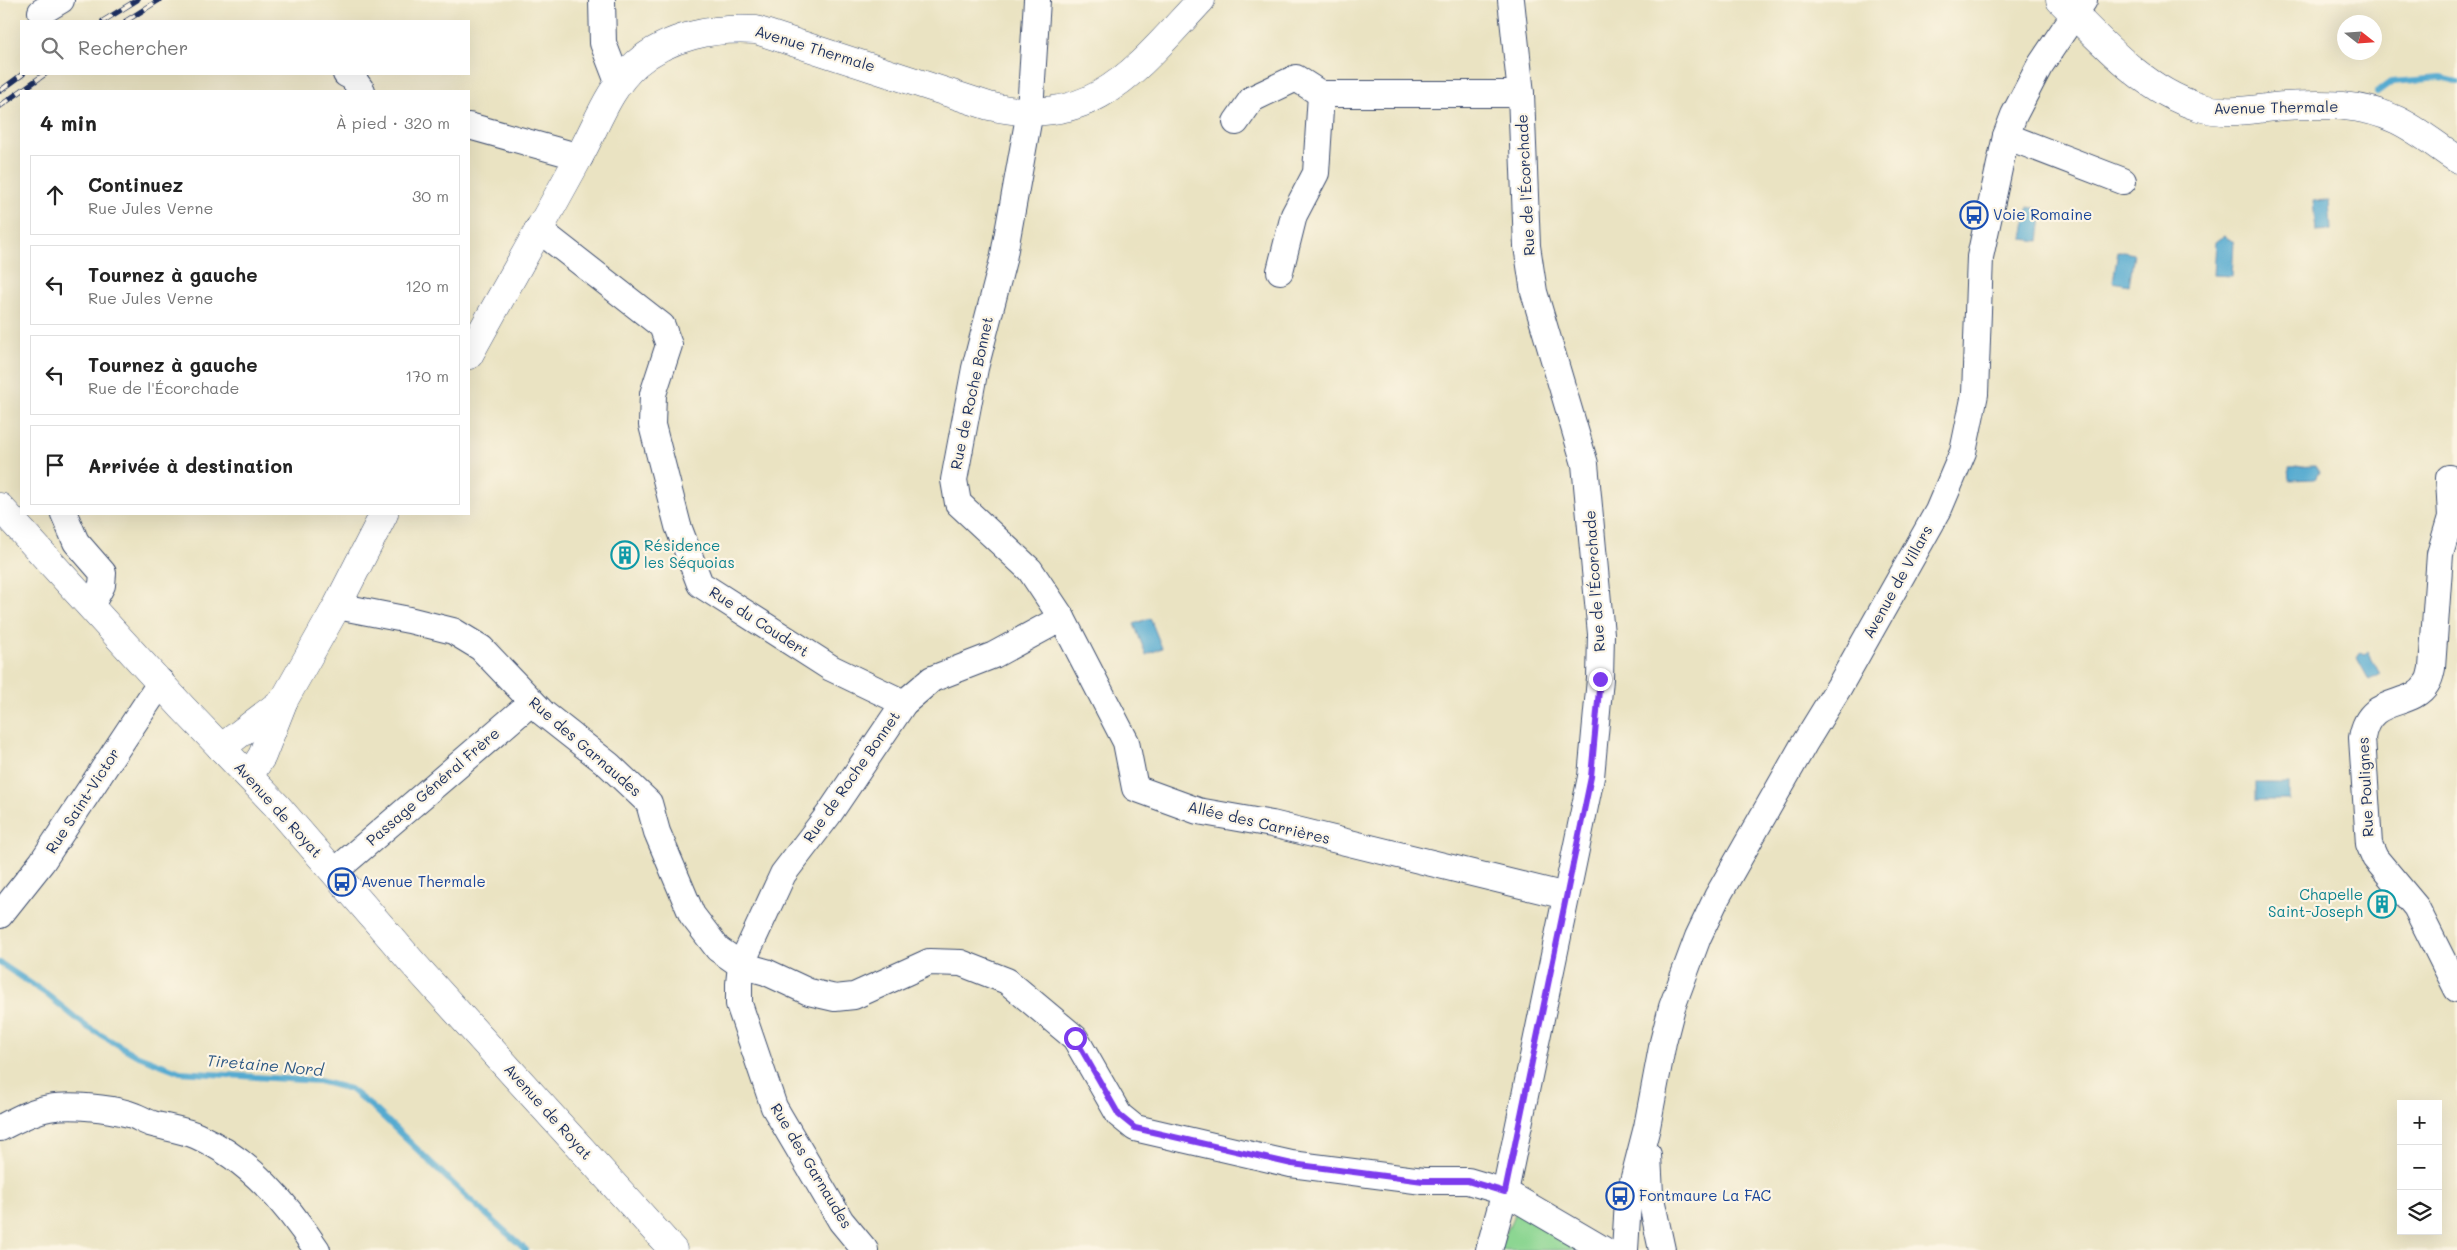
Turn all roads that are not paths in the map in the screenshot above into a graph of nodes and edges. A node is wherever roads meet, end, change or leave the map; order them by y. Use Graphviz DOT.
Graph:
graph roads {
  1 [pos="602,0"];
  2 [pos="1037,0"];
  3 [pos="1201,0"];
  4 [pos="1511,0"];
  5 [pos="2072,5"];
  6 [pos="348,75"];
  7 [pos="618,82"];
  8 [pos="361,90"];
  9 [pos="1321,94"];
  10 [pos="1522,94"];
  11 [pos="1030,112"];
  12 [pos="1236,122"];
  13 [pos="470,126"];
  14 [pos="2006,136"];
  15 [pos="580,157"];
  16 [pos="2457,159"];
  17 [pos="2123,181"];
  18 [pos="538,229"];
  19 [pos="1280,270"];
  20 [pos="470,353"];
  21 [pos="2449,478"];
  22 [pos="0,507"];
  23 [pos="64,515"];
  24 [pos="383,515"];
  25 [pos="91,606"];
  26 [pos="337,606"];
  27 [pos="1062,618"];
  28 [pos="161,682"];
  29 [pos="284,700"];
  30 [pos="532,702"];
  31 [pos="904,703"];
  32 [pos="221,748"];
  33 [pos="249,776"];
  34 [pos="334,872"];
  35 [pos="1566,896"];
  36 [pos="0,915"];
  37 [pos="742,965"];
  38 [pos="2457,989"];
  39 [pos="1647,1127"];
  40 [pos="0,1128"];
  41 [pos="1505,1192"];
  42 [pos="1654,1219"];
  43 [pos="317,1250"];
  44 [pos="673,1250"];
  45 [pos="865,1250"];
  46 [pos="1489,1250"];
  47 [pos="1604,1250"];
  48 [pos="1625,1250"];
  49 [pos="1630,1250"];
  50 [pos="1662,1250"];
  1 -- 7 [label="street"];
  2 -- 11 [label="street, Rue de Roche Bonnet"];
  3 -- 11 [label="main road, Avenue Thermale"];
  4 -- 10 [label="street, Rue de l'Écorchade"];
  5 -- 14 [label="street, Avenue de Villars"];
  5 -- 16 [label="main road, Avenue Thermale"];
  6 -- 8 [label="street"];
  7 -- 11 [label="main road, Avenue Thermale"];
  7 -- 15 [label="main road, Avenue Thermale"];
  9 -- 10 [label="street"];
  9 -- 12 [label="street"];
  9 -- 19 [label="street"];
  10 -- 35 [label="street, Rue de l'Écorchade"];
  11 -- 27 [label="street, Rue de Roche Bonnet"];
  13 -- 15 [label="street"];
  14 -- 17 [label="street"];
  14 -- 39 [label="street, Avenue de Villars"];
  15 -- 18 [label="main road, Avenue Thermale"];
  18 -- 20 [label="main road, Avenue Thermale"];
  18 -- 31 [label="street, Rue du Coudert"];
  21 -- 38 [label="street, Rue Poulignes"];
  22 -- 25 [label="main road, Avenue de Royat"];
  23 -- 25 [label="street"];
  24 -- 26 [label="main road"];
  25 -- 28 [label="main road, Avenue de Royat"];
  26 -- 29 [label="main road"];
  26 -- 30 [label="street, Rue des Garnaudes"];
  27 -- 31 [label="street, Rue de Roche Bonnet"];
  27 -- 35 [label="street, Allée des Carrières"];
  28 -- 32 [label="main road, Avenue de Royat"];
  28 -- 36 [label="street, Rue Saint-Victor"];
  29 -- 32 [label="main road"];
  29 -- 33 [label="main road"];
  30 -- 34 [label="street, Passage Général Frère"];
  30 -- 37 [label="street, Rue des Garnaudes"];
  31 -- 37 [label="street, Rue de Roche Bonnet"];
  32 -- 33 [label="main road, Avenue de Royat"];
  33 -- 34 [label="main road, Avenue de Royat"];
  34 -- 44 [label="main road, Avenue de Royat"];
  35 -- 41 [label="street, Rue de l'Écorchade"];
  37 -- 41 [label="street"];
  37 -- 45 [label="street, Rue des Garnaudes"];
  39 -- 42 [label="street, Avenue de Villars"];
  39 -- 48 [label="street, Avenue de Villars"];
  40 -- 43 [label="street"];
  41 -- 46 [label="street, Rue de l'Écorchade"];
  41 -- 47 [label="street"];
  42 -- 49 [label="street"];
  42 -- 50 [label="street, Avenue de Villars"];
}
